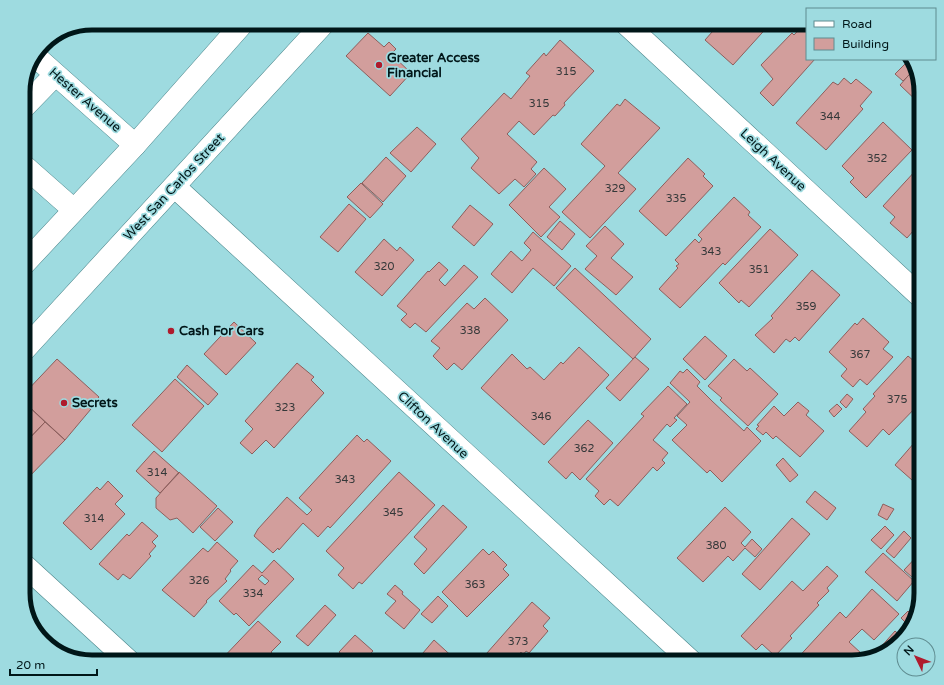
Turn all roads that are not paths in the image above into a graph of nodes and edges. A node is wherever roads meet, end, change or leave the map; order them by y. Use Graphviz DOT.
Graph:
graph roads {
  1 [pos="237,30"];
  2 [pos="318,30"];
  3 [pos="633,30"];
  4 [pos="39,60"];
  5 [pos="55,75"];
  6 [pos="30,101"];
  7 [pos="134,145"];
  8 [pos="30,171"];
  9 [pos="175,187"];
  10 [pos="74,210"];
  11 [pos="30,257"];
  12 [pos="914,291"];
  13 [pos="30,343"];
  14 [pos="30,570"];
  15 [pos="122,655"];
  16 [pos="684,655"];
  1 -- 7 [label="street"];
  2 -- 9 [label="street, West San Carlos Street"];
  3 -- 12 [label="street, Leigh Avenue"];
  4 -- 5 [label="street, Hester Avenue"];
  5 -- 6 [label="street"];
  5 -- 7 [label="street, Hester Avenue"];
  7 -- 10 [label="street"];
  8 -- 10 [label="street"];
  9 -- 13 [label="street, West San Carlos Street"];
  9 -- 16 [label="street, Clifton Avenue"];
  10 -- 11 [label="street"];
  14 -- 15 [label="street"];
}
